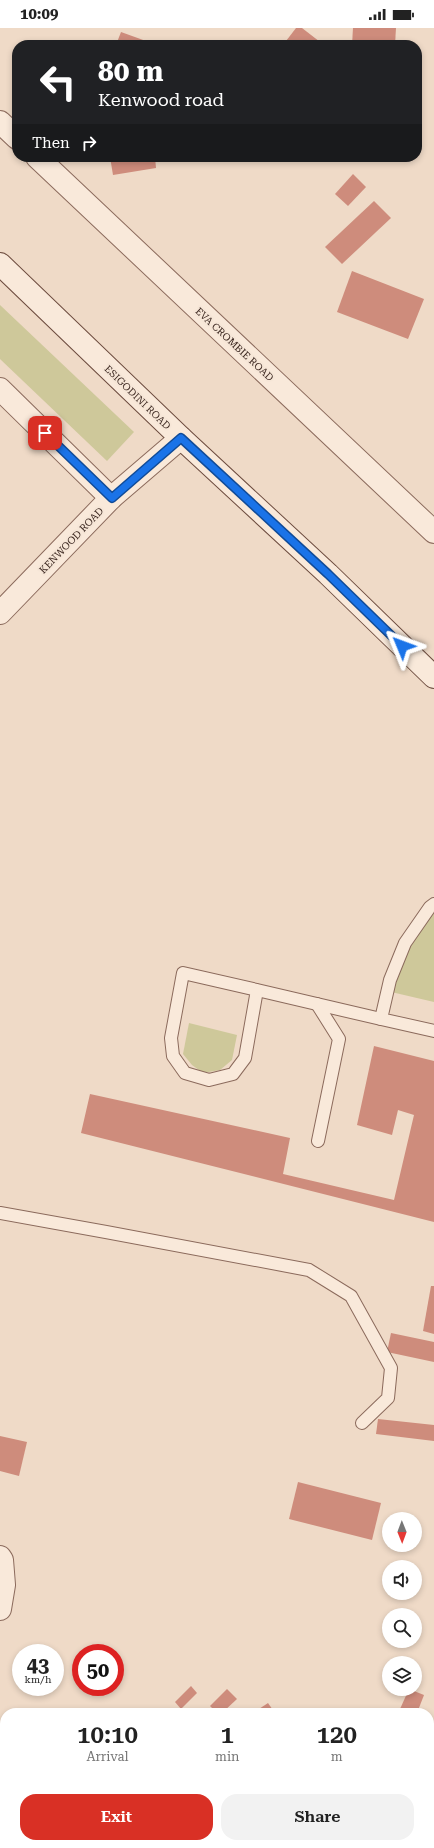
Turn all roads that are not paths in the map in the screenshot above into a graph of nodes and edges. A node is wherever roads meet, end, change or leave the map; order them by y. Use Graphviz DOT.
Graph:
graph roads {
  1 [pos="0,122"];
  2 [pos="12,133"];
  3 [pos="42,162"];
  4 [pos="0,264"];
  5 [pos="0,389"];
  6 [pos="181,438"];
  7 [pos="112,498"];
  8 [pos="434,532"];
  9 [pos="0,613"];
  10 [pos="434,677"];
  11 [pos="434,904"];
  12 [pos="257,990"];
  13 [pos="317,1004"];
  14 [pos="381,1018"];
  15 [pos="434,1031"];
  16 [pos="318,1141"];
  17 [pos="0,1214"];
  18 [pos="362,1423"];
  19 [pos="0,1557"];
  20 [pos="1,1606"];
  1 -- 2 [label="street"];
  3 -- 8 [label="street, EVA CROMBIE ROAD"];
  4 -- 6 [label="street, ESIGODINI ROAD"];
  5 -- 7 [label="street"];
  6 -- 7 [label="street, KENWOOD ROAD"];
  6 -- 10 [label="street, ESIGODINI ROAD"];
  7 -- 9 [label="street, KENWOOD ROAD"];
  11 -- 14 [label="lane"];
  12 -- 12 [label="lane"];
  12 -- 13 [label="lane"];
  13 -- 14 [label="lane"];
  13 -- 16 [label="lane"];
  14 -- 15 [label="lane"];
  17 -- 18 [label="lane"];
  19 -- 20 [label="street"];
}
